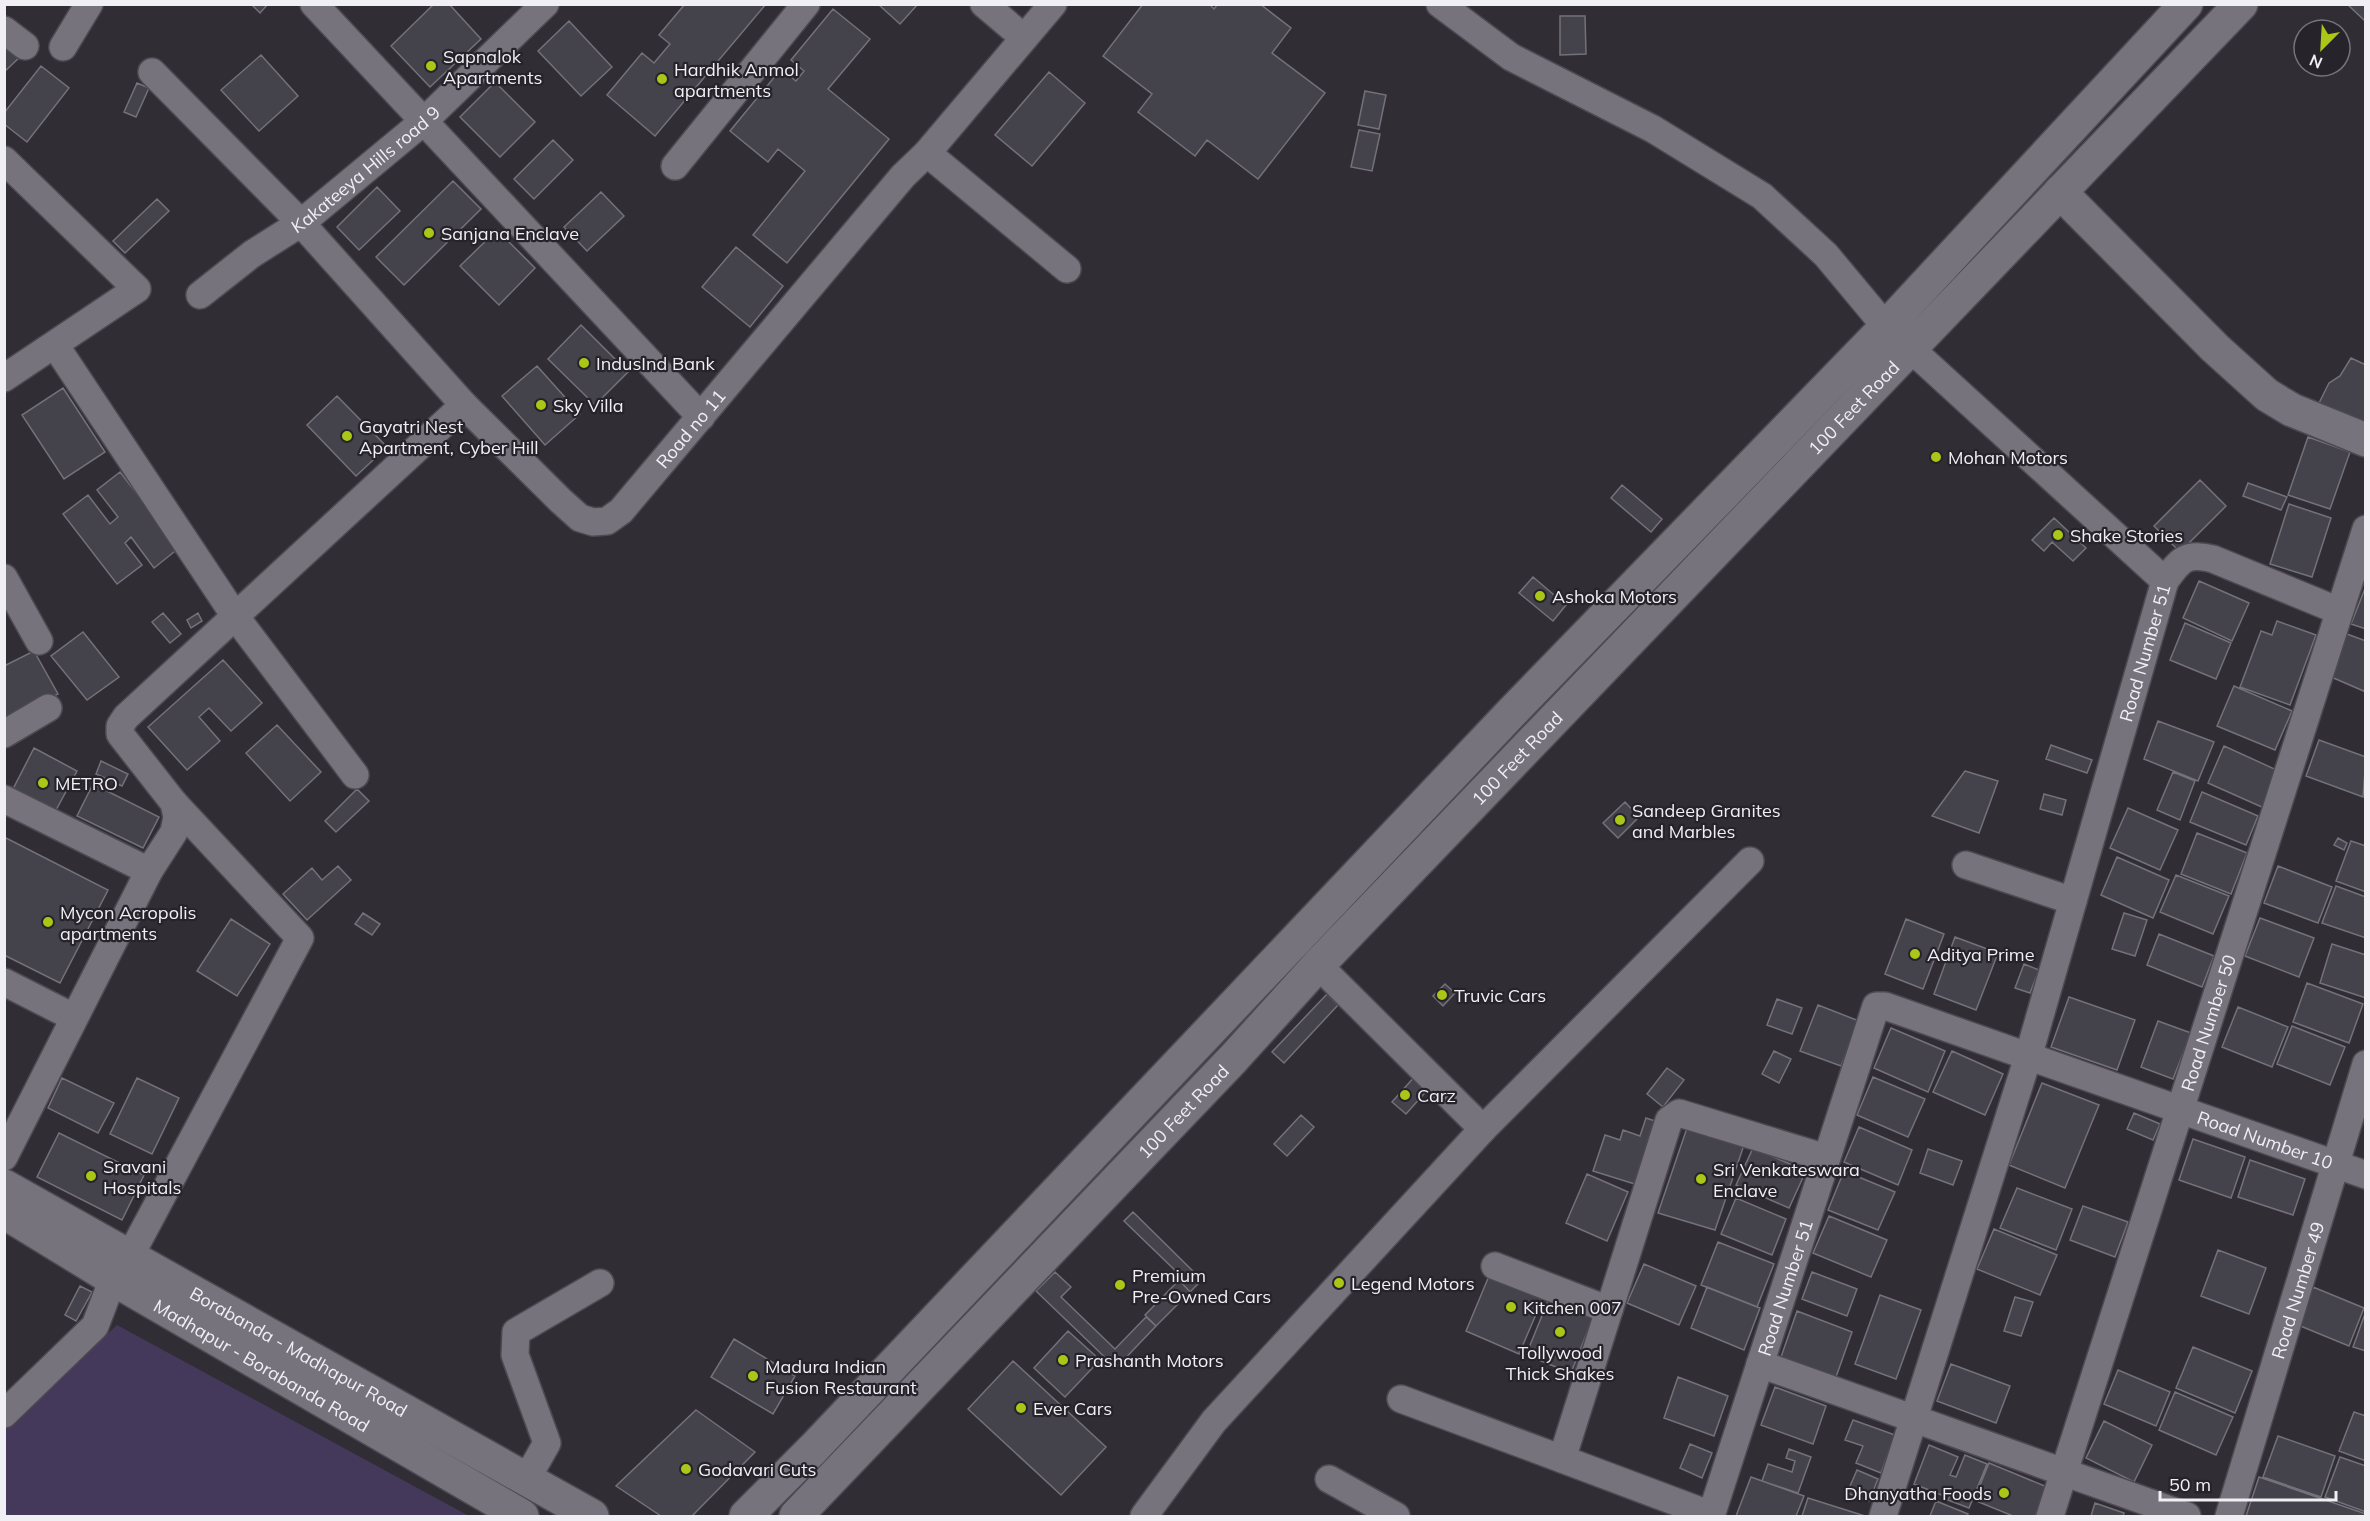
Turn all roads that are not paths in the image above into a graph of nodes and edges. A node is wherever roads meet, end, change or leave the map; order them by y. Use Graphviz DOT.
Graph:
graph roads {
  1 [pos="89,4"];
  2 [pos="314,4"];
  3 [pos="545,4"];
  4 [pos="806,4"];
  5 [pos="984,4"];
  6 [pos="1053,4"];
  7 [pos="1440,4"];
  8 [pos="2186,4"];
  9 [pos="2241,4"];
  10 [pos="1023,37"];
  11 [pos="63,47"];
  12 [pos="152,72"];
  13 [pos="423,121"];
  14 [pos="927,153"];
  15 [pos="4,160"];
  16 [pos="675,165"];
  17 [pos="2060,192"];
  18 [pos="301,223"];
  19 [pos="1067,269"];
  20 [pos="200,295"];
  21 [pos="1886,327"];
  22 [pos="55,345"];
  23 [pos="1912,350"];
  24 [pos="4,378"];
  25 [pos="464,405"];
  26 [pos="701,417"];
  27 [pos="2366,440"];
  28 [pos="2366,529"];
  29 [pos="2359,572"];
  30 [pos="4,578"];
  31 [pos="2165,581"];
  32 [pos="2339,611"];
  33 [pos="235,616"];
  34 [pos="39,642"];
  35 [pos="48,708"];
  36 [pos="4,734"];
  37 [pos="355,774"];
  38 [pos="4,799"];
  39 [pos="174,803"];
  40 [pos="1750,861"];
  41 [pos="1966,865"];
  42 [pos="149,871"];
  43 [pos="2073,901"];
  44 [pos="1318,966"];
  45 [pos="4,982"];
  46 [pos="73,1017"];
  47 [pos="2029,1054"];
  48 [pos="2366,1064"];
  49 [pos="2179,1108"];
  50 [pos="1483,1129"];
  51 [pos="4,1157"];
  52 [pos="1826,1158"];
  53 [pos="2335,1164"];
  54 [pos="2366,1175"];
  55 [pos="4,1186"];
  56 [pos="4,1212"];
  57 [pos="1495,1266"];
  58 [pos="122,1267"];
  59 [pos="600,1283"];
  60 [pos="1609,1310"];
  61 [pos="1760,1364"];
  62 [pos="1401,1399"];
  63 [pos="5,1412"];
  64 [pos="1916,1418"];
  65 [pos="1562,1459"];
  66 [pos="2063,1470"];
  67 [pos="1329,1479"];
  68 [pos="526,1480"];
  69 [pos="522,1516"];
  70 [pos="592,1516"];
  71 [pos="746,1516"];
  72 [pos="796,1516"];
  73 [pos="1144,1516"];
  74 [pos="1396,1516"];
  75 [pos="1711,1516"];
  76 [pos="1883,1516"];
  77 [pos="2050,1516"];
  78 [pos="2187,1516"];
  79 [pos="2229,1516"];
  1 -- 11 [label="street"];
  2 -- 13 [label="street"];
  3 -- 13 [label="street, Kakateeya Hills road 9"];
  4 -- 16 [label="street"];
  5 -- 10 [label="street"];
  6 -- 10 [label="street, Road no 11"];
  7 -- 21 [label="street"];
  8 -- 21 [label="main road, 100 Feet Road"];
  9 -- 17 [label="main road, 100 Feet Road"];
  10 -- 14 [label="street, Road no 11"];
  12 -- 18 [label="street, Road no 11"];
  13 -- 18 [label="street, Kakateeya Hills road 9"];
  13 -- 26 [label="street"];
  14 -- 19 [label="street"];
  14 -- 26 [label="street, Road no 11"];
  15 -- 22 [label="street"];
  17 -- 23 [label="main road, 100 Feet Road"];
  17 -- 27 [label="main road"];
  18 -- 20 [label="street, Kakateeya Hills road 9"];
  18 -- 25 [label="street, Road no 11"];
  21 -- 71 [label="main road, 100 Feet Road"];
  22 -- 24 [label="street"];
  22 -- 33 [label="street"];
  23 -- 31 [label="street, Road Number 51"];
  23 -- 44 [label="main road, 100 Feet Road"];
  25 -- 26 [label="street, Road no 11"];
  25 -- 33 [label="street"];
  28 -- 29 [label="street, Road Number 50"];
  29 -- 32 [label="street, Road Number 50"];
  30 -- 34 [label="street"];
  31 -- 32 [label="street"];
  31 -- 43 [label="street, Road Number 51"];
  32 -- 49 [label="street, Road Number 50"];
  33 -- 37 [label="street"];
  33 -- 39 [label="street"];
  35 -- 36 [label="street"];
  38 -- 42 [label="street"];
  39 -- 42 [label="street"];
  39 -- 58 [label="street"];
  40 -- 50 [label="street"];
  41 -- 43 [label="street"];
  42 -- 46 [label="street"];
  43 -- 47 [label="street, Road Number 51"];
  44 -- 50 [label="street"];
  44 -- 72 [label="main road, 100 Feet Road"];
  45 -- 46 [label="street"];
  46 -- 51 [label="street"];
  47 -- 49 [label="street, Road Number 10"];
  47 -- 52 [label="street, Road Number 51"];
  47 -- 64 [label="street, Road Number 51"];
  48 -- 53 [label="street, Road Number 49"];
  49 -- 53 [label="street, Road Number 10"];
  49 -- 66 [label="street, Road Number 50"];
  50 -- 73 [label="street"];
  52 -- 60 [label="street"];
  52 -- 61 [label="street, Road Number 51"];
  53 -- 54 [label="street, Road Number 10"];
  53 -- 79 [label="street, Road Number 49"];
  55 -- 58 [label="main road, Borabanda - Madhapur Road"];
  56 -- 58 [label="main road, Madhapur - Borabanda Road"];
  57 -- 60 [label="street"];
  58 -- 63 [label="street"];
  58 -- 68 [label="main road, Borabanda - Madhapur Road"];
  58 -- 69 [label="main road, Madhapur - Borabanda Road"];
  59 -- 68 [label="street"];
  60 -- 65 [label="street"];
  61 -- 64 [label="street"];
  61 -- 75 [label="street, Road Number 51"];
  62 -- 65 [label="street"];
  64 -- 66 [label="street"];
  64 -- 76 [label="street, Road Number 51"];
  65 -- 75 [label="street"];
  66 -- 77 [label="street, Road Number 50"];
  66 -- 78 [label="street"];
  67 -- 74 [label="street"];
  68 -- 70 [label="main road, Borabanda - Madhapur Road"];
}
